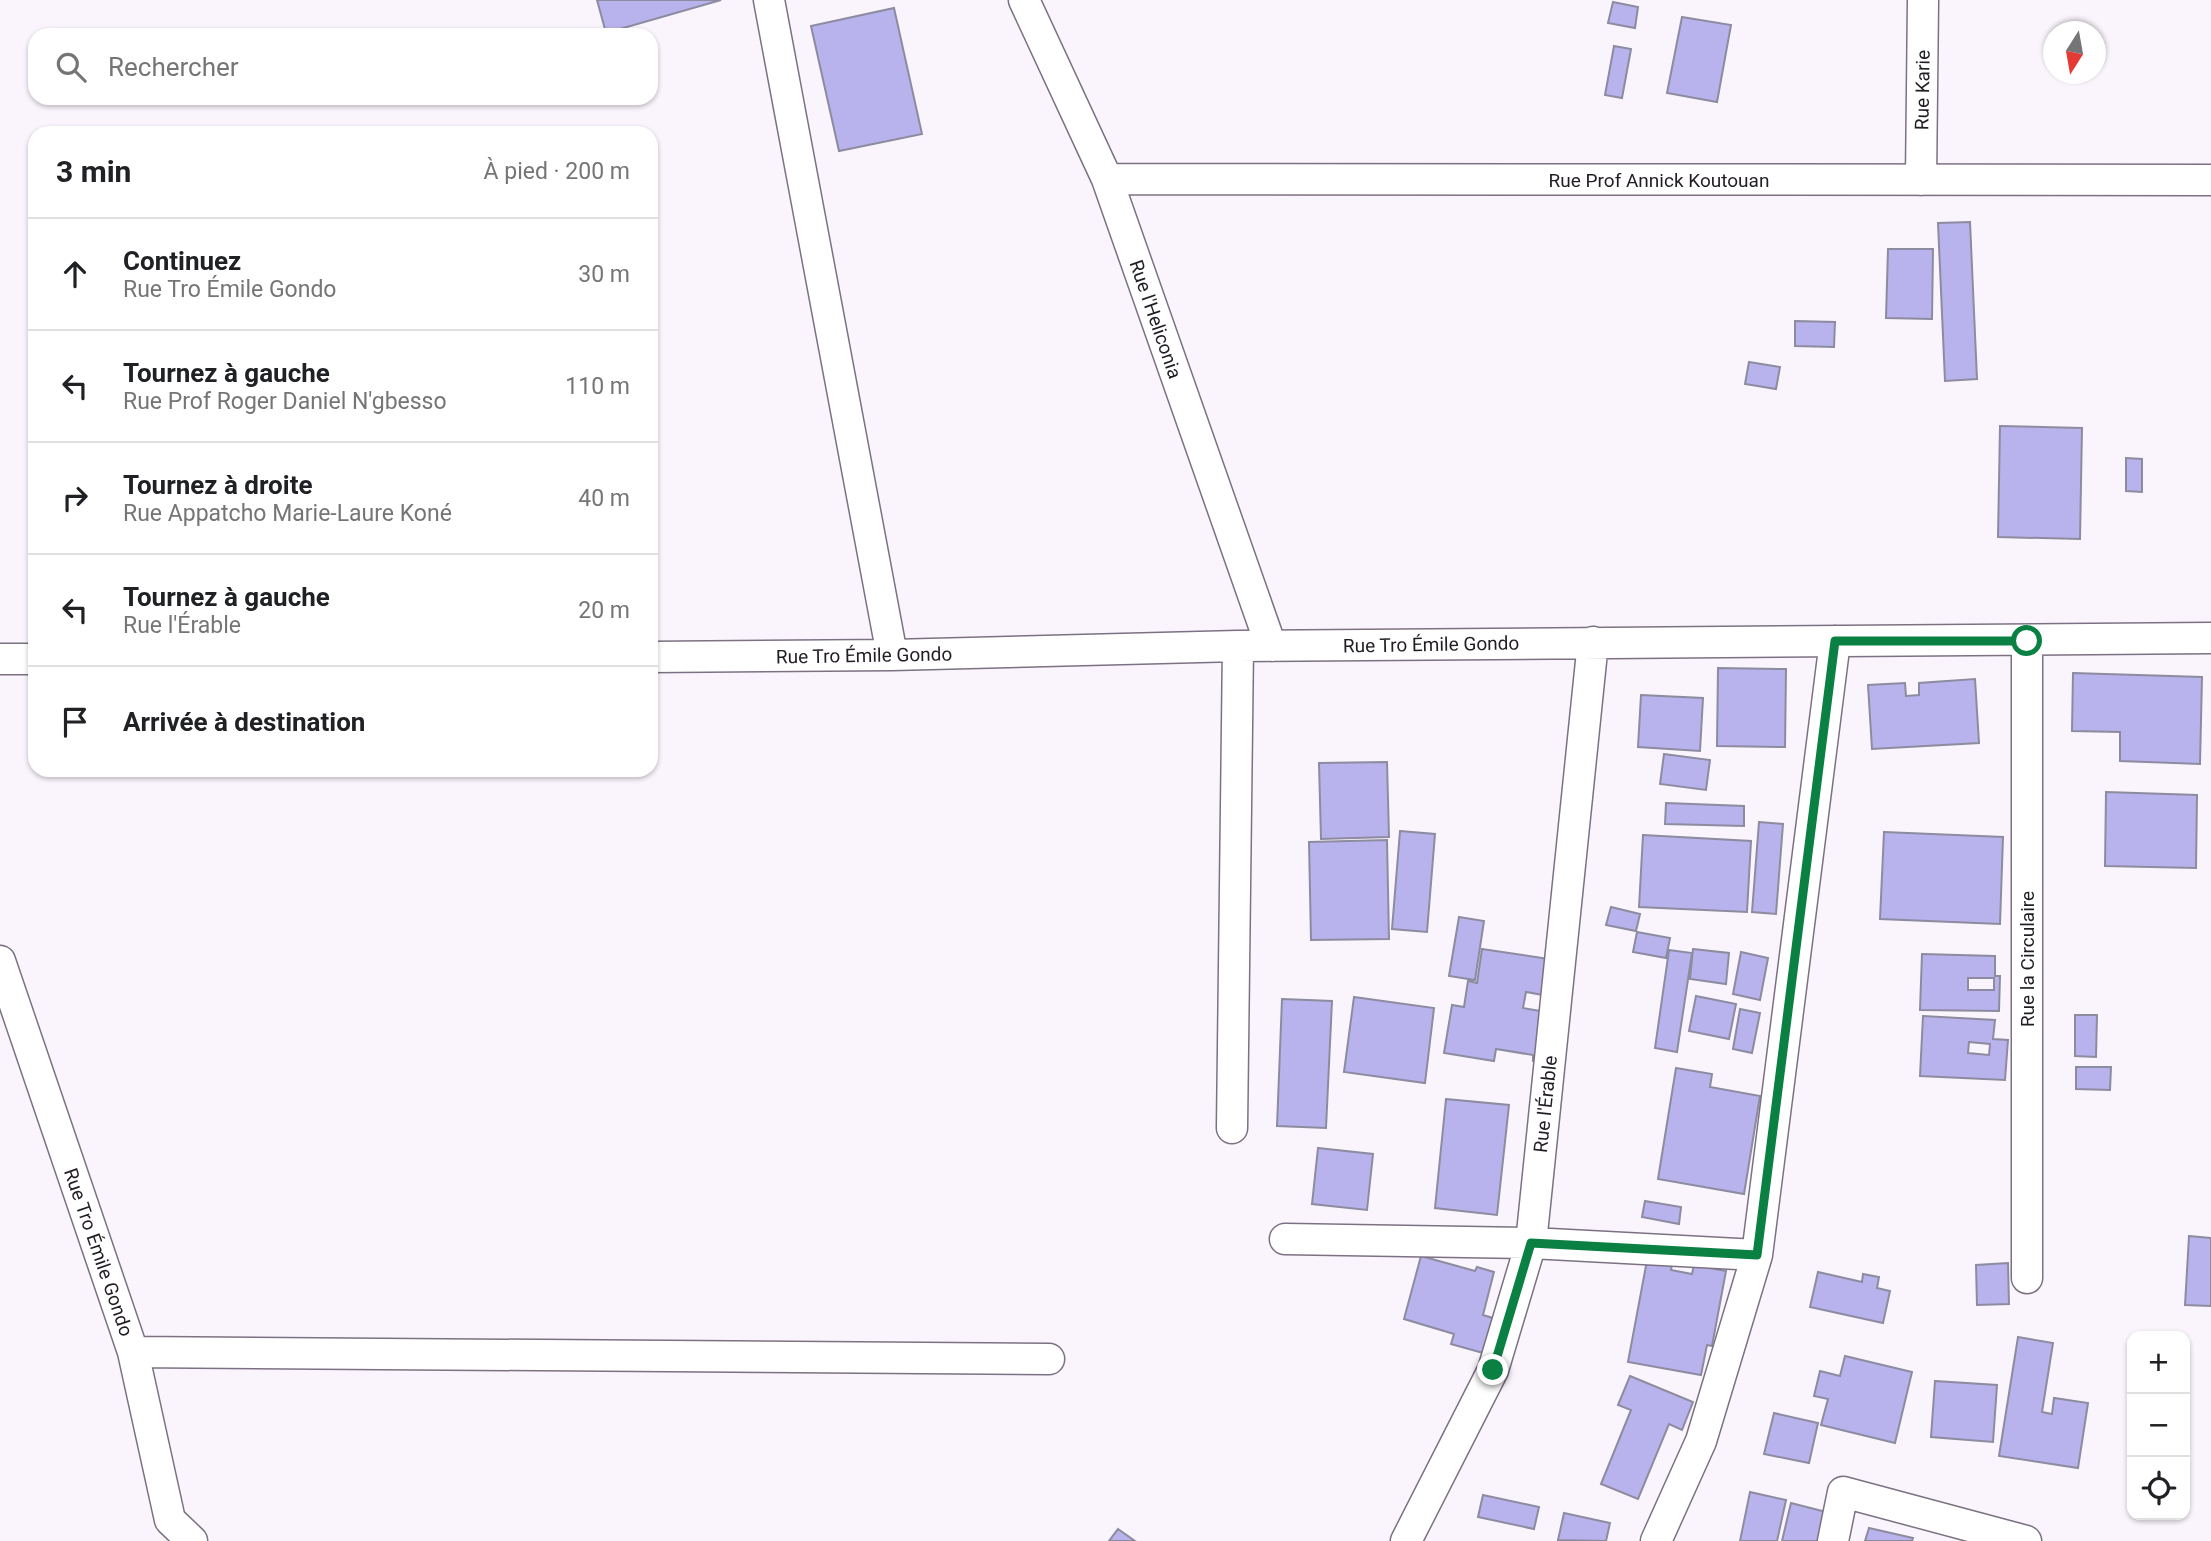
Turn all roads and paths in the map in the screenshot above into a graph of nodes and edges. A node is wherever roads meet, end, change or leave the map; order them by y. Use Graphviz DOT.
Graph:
graph roads {
  1 [pos="769,0"];
  2 [pos="1024,0"];
  3 [pos="1923,0"];
  4 [pos="1107,179"];
  5 [pos="1922,180"];
  6 [pos="2211,180"];
  7 [pos="2211,638"];
  8 [pos="1835,641"];
  9 [pos="2027,641"];
  10 [pos="1593,642"];
  11 [pos="1238,646"];
  12 [pos="1271,646"];
  13 [pos="892,656"];
  14 [pos="658,657"];
  15 [pos="0,659"];
  16 [pos="28,659"];
  17 [pos="0,961"];
  18 [pos="1232,1128"];
  19 [pos="1285,1239"];
  20 [pos="1531,1243"];
  21 [pos="1757,1255"];
  22 [pos="2027,1278"];
  23 [pos="133,1352"];
  24 [pos="1049,1359"];
  25 [pos="192,1541"];
  26 [pos="1406,1541"];
  27 [pos="1656,1541"];
  28 [pos="1833,1541"];
  29 [pos="2026,1541"];
  1 -- 13 [label="street"];
  2 -- 4 [label="street, Rue l'Heliconia"];
  3 -- 5 [label="street, Rue Karie"];
  4 -- 5 [label="street, Rue Prof Annick Koutouan"];
  4 -- 12 [label="street, Rue l'Heliconia"];
  5 -- 6 [label="street, Rue Prof Annick Koutouan"];
  7 -- 9 [label="street, Rue Tro Émile Gondo"];
  8 -- 9 [label="street, Rue Tro Émile Gondo"];
  8 -- 10 [label="street, Rue Tro Émile Gondo"];
  8 -- 21 [label="street"];
  9 -- 22 [label="street, Rue la Circulaire"];
  10 -- 12 [label="street, Rue Tro Émile Gondo"];
  10 -- 20 [label="street, Rue l'Érable"];
  11 -- 12 [label="street, Rue Tro Émile Gondo"];
  11 -- 13 [label="street, Rue Tro Émile Gondo"];
  11 -- 18 [label="street"];
  13 -- 14 [label="street, Rue Tro Émile Gondo"];
  15 -- 16 [label="street"];
  17 -- 23 [label="street, Rue Tro Émile Gondo"];
  19 -- 20 [label="street"];
  20 -- 21 [label="street"];
  20 -- 26 [label="street, Rue l'Érable"];
  21 -- 27 [label="street"];
  23 -- 24 [label="street"];
  23 -- 25 [label="street, Rue Tro Émile Gondo"];
  28 -- 29 [label="street"];
}
